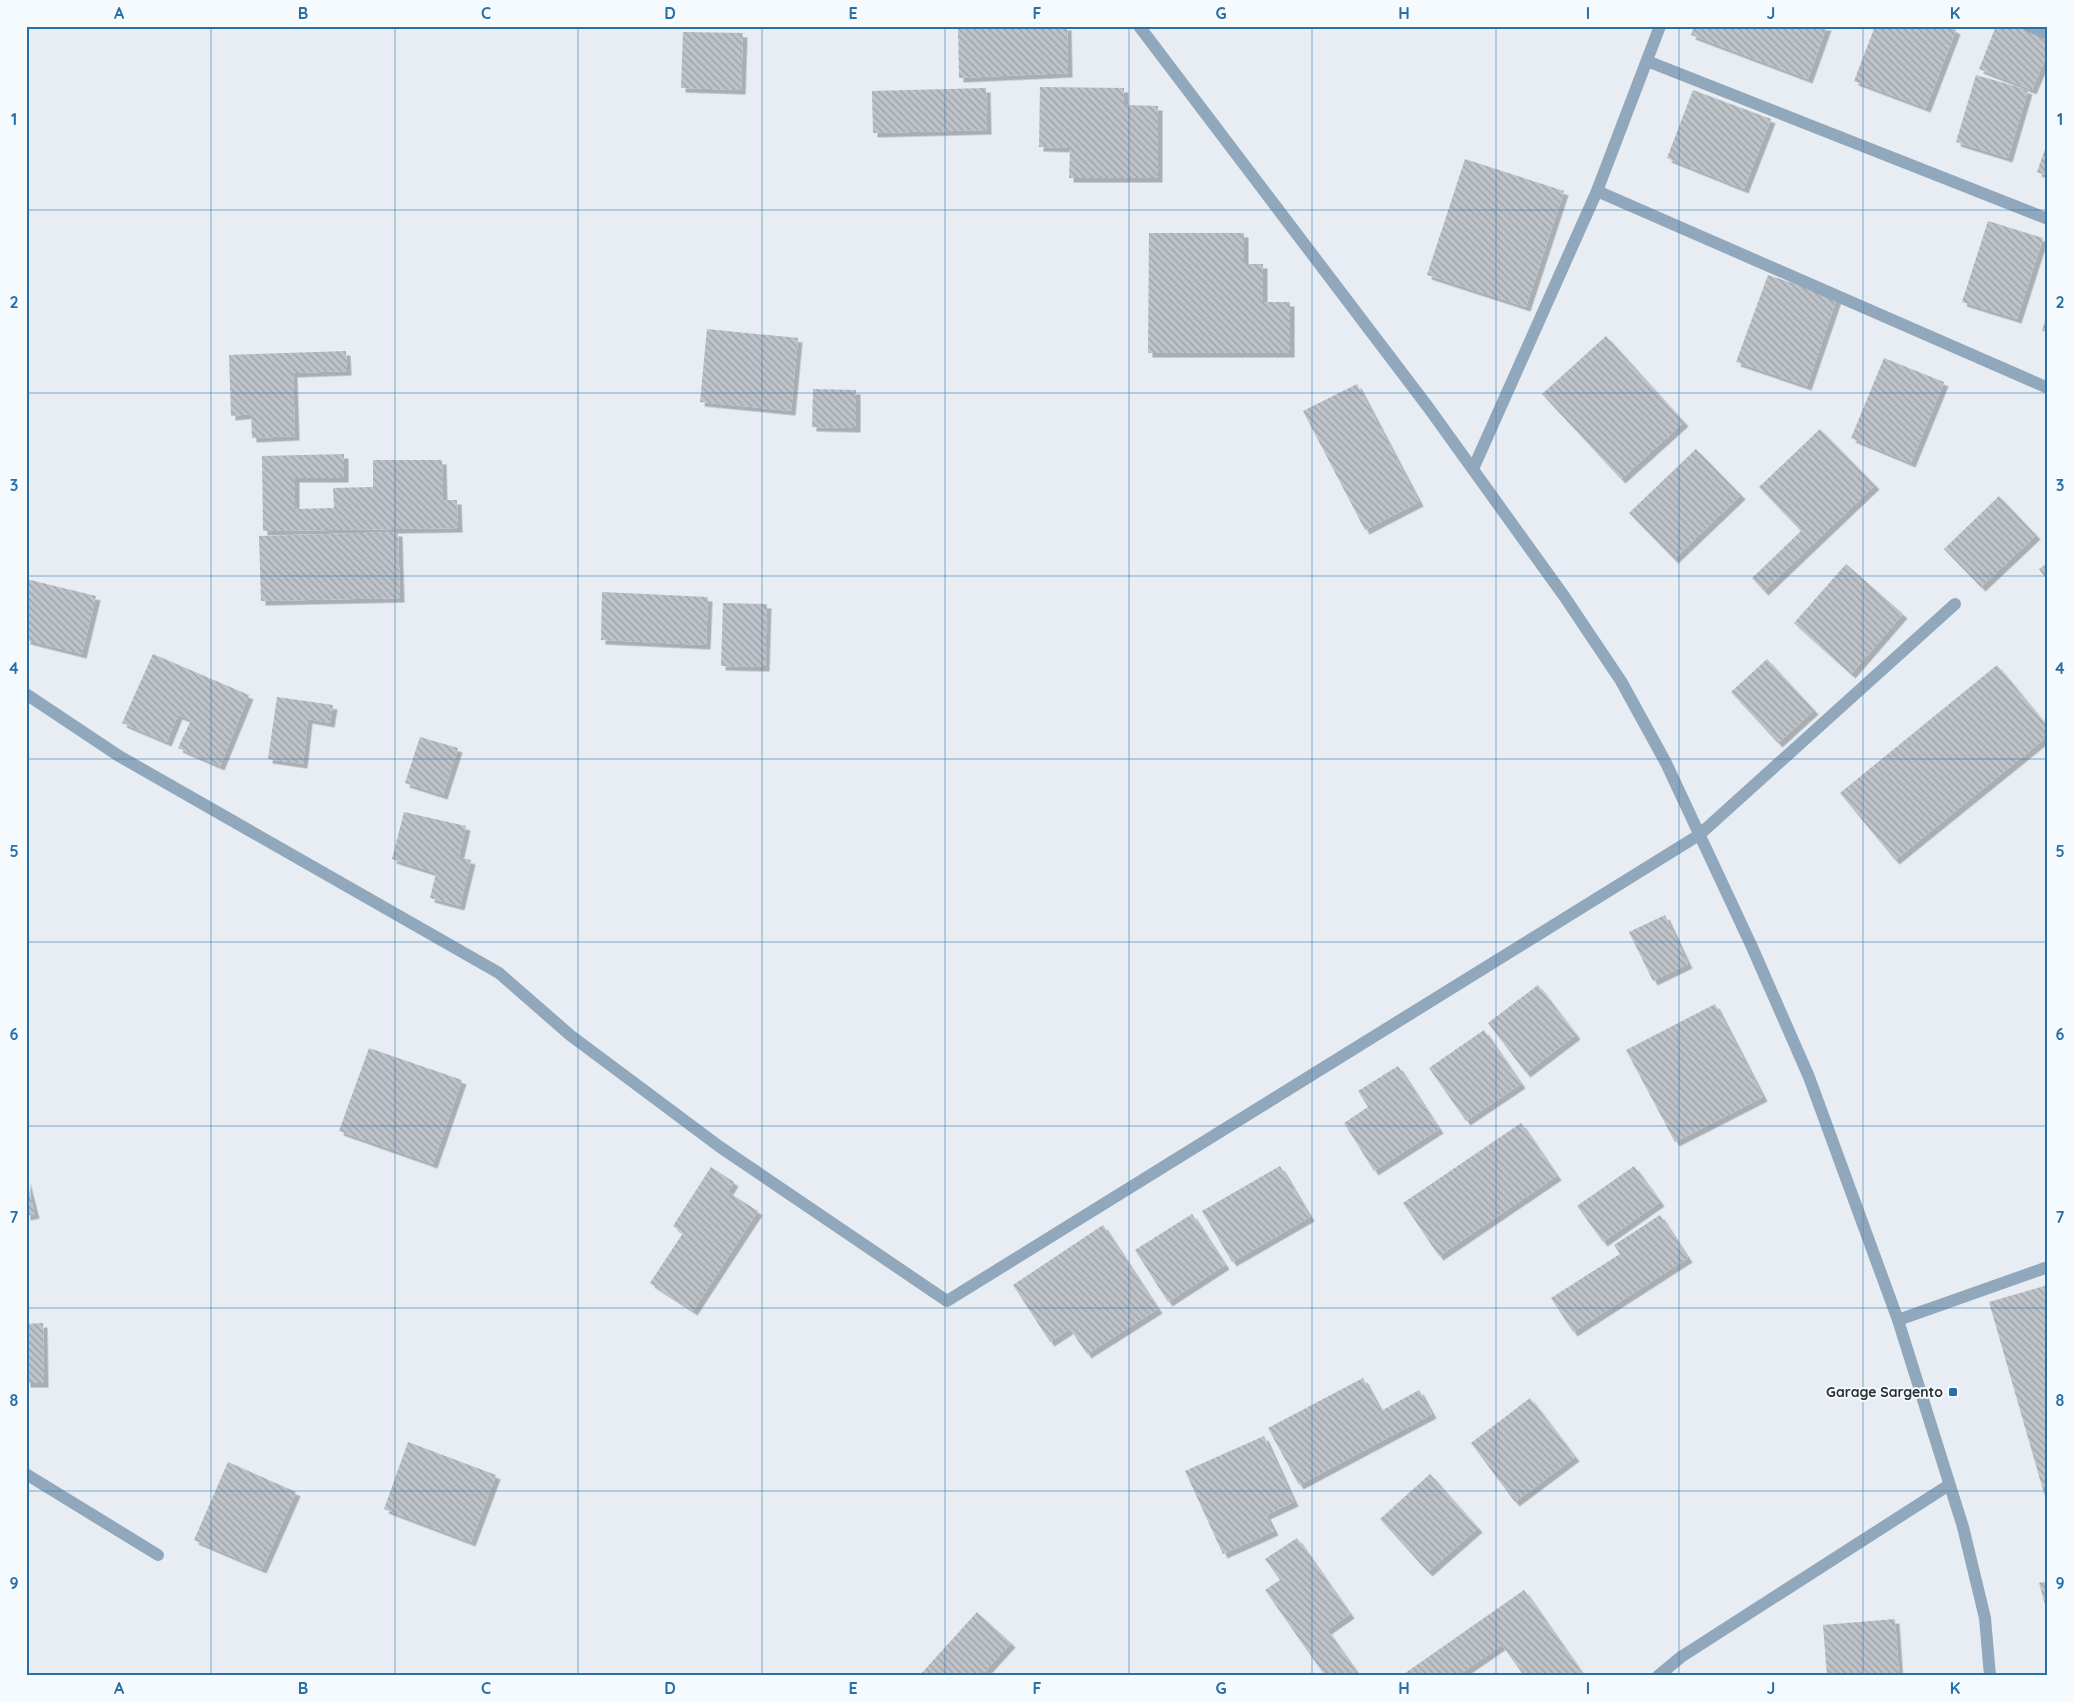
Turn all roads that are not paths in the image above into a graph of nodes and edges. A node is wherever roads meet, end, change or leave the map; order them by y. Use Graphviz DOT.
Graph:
graph roads {
  1 [pos="1139,26"];
  2 [pos="1660,26"];
  3 [pos="2029,26"];
  4 [pos="2048,34"];
  5 [pos="1646,61"];
  6 [pos="1597,191"];
  7 [pos="2048,219"];
  8 [pos="2048,388"];
  9 [pos="1473,469"];
  10 [pos="1955,604"];
  11 [pos="26,694"];
  12 [pos="1699,835"];
  13 [pos="2048,1267"];
  14 [pos="1898,1320"];
  15 [pos="26,1474"];
  16 [pos="1950,1485"];
  17 [pos="158,1555"];
  18 [pos="1658,1676"];
  19 [pos="1990,1676"];
  1 -- 9 [label="street"];
  2 -- 5 [label="street"];
  3 -- 4 [label="street"];
  5 -- 6 [label="street"];
  5 -- 7 [label="street"];
  6 -- 8 [label="street"];
  6 -- 9 [label="street"];
  9 -- 12 [label="street"];
  10 -- 12 [label="street"];
  11 -- 12 [label="street"];
  12 -- 14 [label="street"];
  13 -- 14 [label="street"];
  14 -- 16 [label="street"];
  15 -- 17 [label="street"];
  16 -- 18 [label="street"];
  16 -- 19 [label="street"];
}
